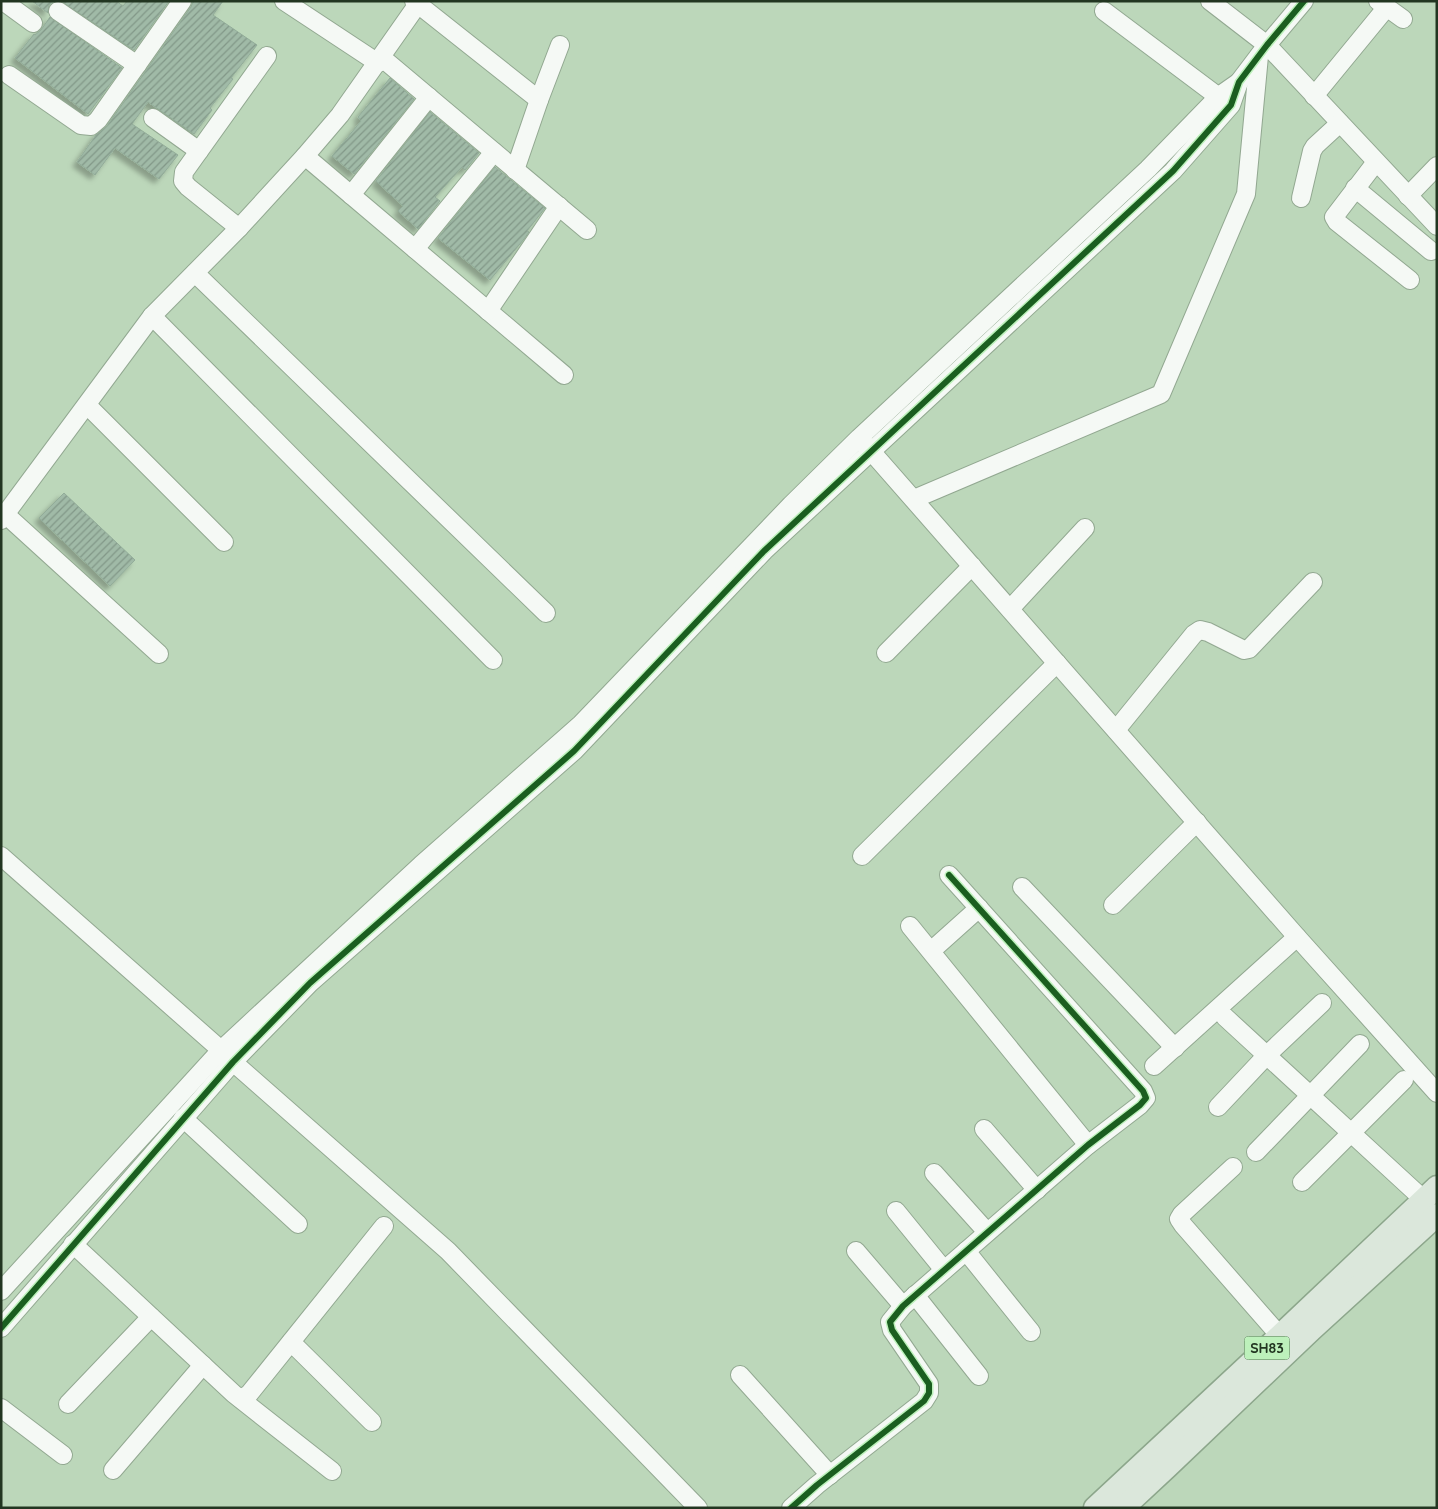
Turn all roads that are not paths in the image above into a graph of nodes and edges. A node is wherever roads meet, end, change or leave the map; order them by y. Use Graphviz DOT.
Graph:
graph roads {
  1 [pos="3,1"];
  2 [pos="182,1"];
  3 [pos="284,1"];
  4 [pos="1210,1"];
  5 [pos="1304,1"];
  6 [pos="417,2"];
  7 [pos="1382,4"];
  8 [pos="58,11"];
  9 [pos="1104,11"];
  10 [pos="1403,19"];
  11 [pos="32,23"];
  12 [pos="560,45"];
  13 [pos="1263,50"];
  14 [pos="267,56"];
  15 [pos="379,60"];
  16 [pos="137,65"];
  17 [pos="9,75"];
  18 [pos="1314,96"];
  19 [pos="428,97"];
  20 [pos="539,100"];
  21 [pos="1225,101"];
  22 [pos="153,118"];
  23 [pos="1340,123"];
  24 [pos="199,151"];
  25 [pos="494,152"];
  26 [pos="305,156"];
  27 [pos="1376,162"];
  28 [pos="1437,166"];
  29 [pos="516,170"];
  30 [pos="1355,188"];
  31 [pos="351,195"];
  32 [pos="1408,196"];
  33 [pos="1301,198"];
  34 [pos="559,206"];
  35 [pos="1437,226"];
  36 [pos="238,228"];
  37 [pos="587,230"];
  38 [pos="415,249"];
  39 [pos="1431,251"];
  40 [pos="195,273"];
  41 [pos="1410,280"];
  42 [pos="488,310"];
  43 [pos="152,316"];
  44 [pos="564,375"];
  45 [pos="86,405"];
  46 [pos="859,438"];
  47 [pos="870,452"];
  48 [pos="914,499"];
  49 [pos="3,517"];
  50 [pos="1085,528"];
  51 [pos="224,542"];
  52 [pos="972,566"];
  53 [pos="1313,582"];
  54 [pos="1010,609"];
  55 [pos="546,613"];
  56 [pos="886,652"];
  57 [pos="159,654"];
  58 [pos="493,660"];
  59 [pos="1057,663"];
  60 [pos="1116,730"];
  61 [pos="1197,822"];
  62 [pos="1,856"];
  63 [pos="862,856"];
  64 [pos="949,875"];
  65 [pos="1022,887"];
  66 [pos="1113,905"];
  67 [pos="979,908"];
  68 [pos="910,926"];
  69 [pos="1297,937"];
  70 [pos="931,951"];
  71 [pos="1322,1002"];
  72 [pos="1225,1017"];
  73 [pos="1360,1044"];
  74 [pos="1175,1048"];
  75 [pos="227,1056"];
  76 [pos="1267,1056"];
  77 [pos="1154,1066"];
  78 [pos="1404,1080"];
  79 [pos="1437,1093"];
  80 [pos="1311,1096"];
  81 [pos="1218,1107"];
  82 [pos="183,1118"];
  83 [pos="984,1129"];
  84 [pos="1352,1133"];
  85 [pos="1088,1146"];
  86 [pos="1256,1152"];
  87 [pos="1233,1166"];
  88 [pos="934,1173"];
  89 [pos="1302,1182"];
  90 [pos="1036,1190"];
  91 [pos="1432,1200"];
  92 [pos="896,1210"];
  93 [pos="298,1224"];
  94 [pos="384,1226"];
  95 [pos="988,1232"];
  96 [pos="73,1244"];
  97 [pos="856,1251"];
  98 [pos="966,1251"];
  99 [pos="944,1270"];
  100 [pos="1,1291"];
  101 [pos="909,1300"];
  102 [pos="151,1317"];
  103 [pos="1,1328"];
  104 [pos="1031,1332"];
  105 [pos="1280,1336"];
  106 [pos="291,1342"];
  107 [pos="203,1365"];
  108 [pos="740,1375"];
  109 [pos="979,1376"];
  110 [pos="241,1400"];
  111 [pos="68,1404"];
  112 [pos="1,1408"];
  113 [pos="372,1422"];
  114 [pos="63,1455"];
  115 [pos="113,1470"];
  116 [pos="332,1471"];
  117 [pos="830,1475"];
  118 [pos="698,1508"];
  119 [pos="791,1508"];
  120 [pos="1095,1508"];
  121 [pos="1123,1508"];
  1 -- 11 [label="street"];
  2 -- 16 [label="street"];
  3 -- 15 [label="street"];
  4 -- 13 [label="street"];
  5 -- 13 [label="street"];
  6 -- 15 [label="street"];
  6 -- 20 [label="street"];
  7 -- 10 [label="street"];
  7 -- 18 [label="street"];
  8 -- 16 [label="street"];
  9 -- 21 [label="street"];
  12 -- 20 [label="street"];
  13 -- 18 [label="street"];
  13 -- 21 [label="street"];
  13 -- 48 [label="street"];
  14 -- 24 [label="street"];
  15 -- 19 [label="street"];
  15 -- 26 [label="street"];
  16 -- 17 [label="street"];
  18 -- 23 [label="street"];
  19 -- 25 [label="street"];
  19 -- 31 [label="street"];
  20 -- 29 [label="street"];
  21 -- 46 [label="street"];
  21 -- 47 [label="street"];
  22 -- 24 [label="street"];
  23 -- 27 [label="street"];
  23 -- 33 [label="street"];
  24 -- 36 [label="street"];
  25 -- 29 [label="street"];
  25 -- 38 [label="street"];
  26 -- 31 [label="street"];
  26 -- 36 [label="street"];
  27 -- 30 [label="street"];
  27 -- 32 [label="street"];
  28 -- 32 [label="street"];
  29 -- 34 [label="street"];
  30 -- 39 [label="street"];
  30 -- 41 [label="street"];
  31 -- 38 [label="street"];
  32 -- 35 [label="street"];
  34 -- 37 [label="street"];
  34 -- 42 [label="street"];
  36 -- 40 [label="street"];
  38 -- 42 [label="street"];
  40 -- 43 [label="street"];
  40 -- 55 [label="street"];
  42 -- 44 [label="street"];
  43 -- 45 [label="street"];
  43 -- 58 [label="street"];
  45 -- 49 [label="street"];
  45 -- 51 [label="street"];
  46 -- 47 [label="street"];
  46 -- 75 [label="street"];
  47 -- 48 [label="street"];
  47 -- 75 [label="street"];
  48 -- 52 [label="street"];
  49 -- 57 [label="street"];
  50 -- 54 [label="street"];
  52 -- 54 [label="street"];
  52 -- 56 [label="street"];
  53 -- 60 [label="street"];
  54 -- 59 [label="street"];
  59 -- 60 [label="street"];
  59 -- 63 [label="street"];
  60 -- 61 [label="street"];
  61 -- 66 [label="street"];
  61 -- 69 [label="street"];
  62 -- 75 [label="street"];
  64 -- 67 [label="street"];
  65 -- 74 [label="street"];
  67 -- 70 [label="street"];
  67 -- 85 [label="street"];
  68 -- 70 [label="street"];
  69 -- 74 [label="street"];
  69 -- 79 [label="street"];
  70 -- 85 [label="street"];
  71 -- 76 [label="street"];
  72 -- 76 [label="street"];
  73 -- 80 [label="street"];
  74 -- 77 [label="street"];
  75 -- 82 [label="street"];
  75 -- 100 [label="street"];
  75 -- 118 [label="street"];
  76 -- 80 [label="street"];
  76 -- 81 [label="street"];
  78 -- 84 [label="street"];
  80 -- 84 [label="street"];
  80 -- 86 [label="street"];
  82 -- 93 [label="street"];
  82 -- 96 [label="street"];
  83 -- 90 [label="street"];
  84 -- 89 [label="street"];
  84 -- 91 [label="street"];
  85 -- 90 [label="street"];
  87 -- 105 [label="street"];
  88 -- 95 [label="street"];
  90 -- 95 [label="street"];
  91 -- 105 [label="main road, SH83"];
  91 -- 121 [label="main road, SH83"];
  92 -- 99 [label="street"];
  94 -- 106 [label="street"];
  95 -- 98 [label="street"];
  96 -- 102 [label="street"];
  96 -- 103 [label="street"];
  97 -- 101 [label="street"];
  98 -- 99 [label="street"];
  98 -- 104 [label="street"];
  99 -- 101 [label="street"];
  101 -- 109 [label="street"];
  101 -- 117 [label="street"];
  102 -- 107 [label="street"];
  102 -- 111 [label="street"];
  105 -- 120 [label="main road, SH83"];
  106 -- 110 [label="street"];
  106 -- 113 [label="street"];
  107 -- 110 [label="street"];
  107 -- 115 [label="street"];
  108 -- 117 [label="street"];
  110 -- 116 [label="street"];
  112 -- 114 [label="street"];
  117 -- 119 [label="street"];
}
